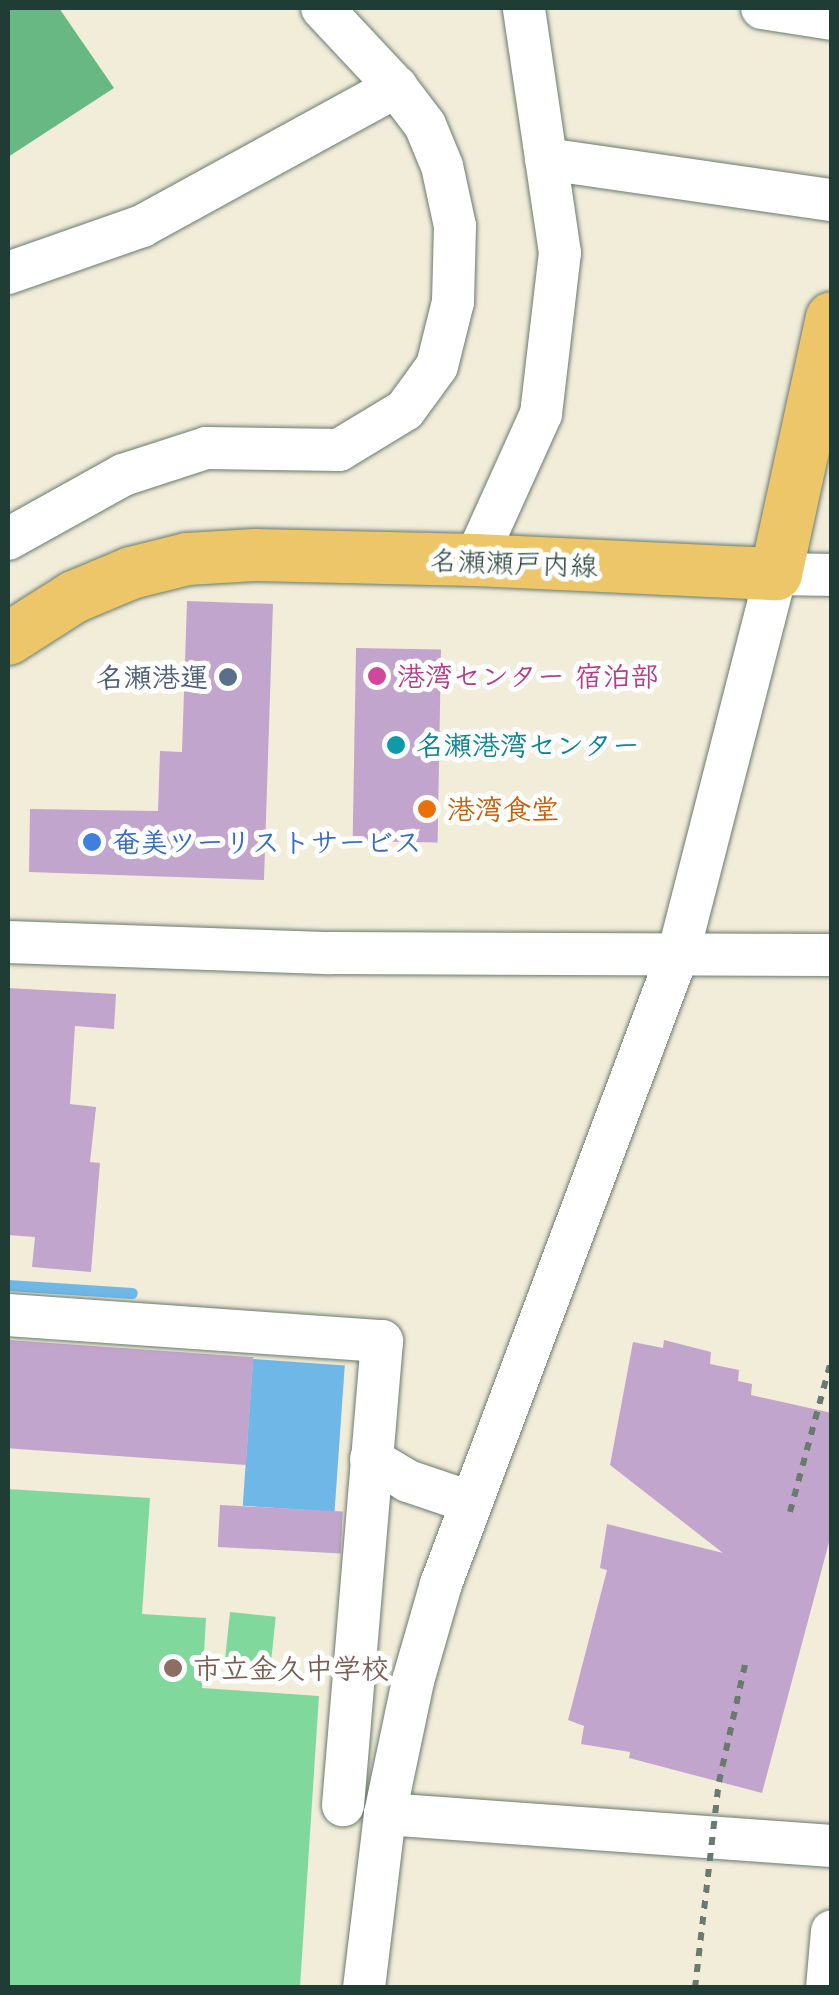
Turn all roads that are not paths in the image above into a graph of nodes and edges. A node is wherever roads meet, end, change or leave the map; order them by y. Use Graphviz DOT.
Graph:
graph roads {
  1 [pos="322,8"];
  2 [pos="524,8"];
  3 [pos="762,8"];
  4 [pos="832,19"];
  5 [pos="396,87"];
  6 [pos="546,159"];
  7 [pos="832,200"];
  8 [pos="8,273"];
  9 [pos="832,318"];
  10 [pos="8,538"];
  11 [pos="475,560"];
  12 [pos="776,574"];
  13 [pos="832,574"];
  14 [pos="8,639"];
  15 [pos="8,942"];
  16 [pos="679,952"];
  17 [pos="832,954"];
  18 [pos="8,1314"];
  19 [pos="371,1459"];
  20 [pos="470,1502"];
  21 [pos="343,1806"];
  22 [pos="385,1814"];
  23 [pos="832,1846"];
  24 [pos="832,1931"];
  25 [pos="364,1988"];
  26 [pos="828,1988"];
  1 -- 5 [label="street"];
  2 -- 6 [label="street"];
  3 -- 4 [label="street"];
  5 -- 8 [label="street"];
  5 -- 10 [label="street"];
  6 -- 7 [label="street"];
  6 -- 11 [label="street"];
  9 -- 12 [label="main road"];
  11 -- 12 [label="main road, 名瀬瀬戸内線"];
  11 -- 14 [label="main road, 名瀬瀬戸内線"];
  12 -- 13 [label="street"];
  12 -- 16 [label="street"];
  15 -- 16 [label="street"];
  16 -- 17 [label="street"];
  16 -- 20 [label="street"];
  18 -- 19 [label="street"];
  19 -- 20 [label="street"];
  19 -- 21 [label="street"];
  20 -- 22 [label="street"];
  22 -- 23 [label="street"];
  22 -- 25 [label="street"];
  24 -- 26 [label="street"];
}
